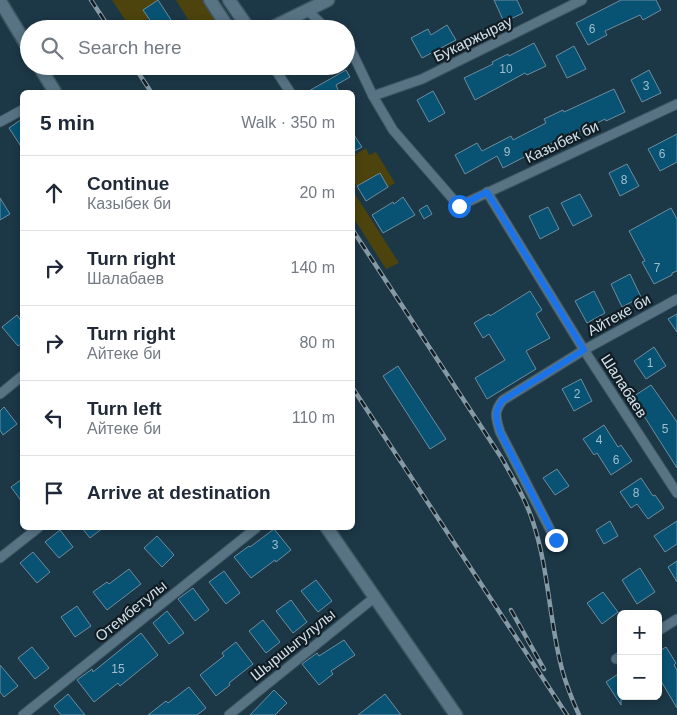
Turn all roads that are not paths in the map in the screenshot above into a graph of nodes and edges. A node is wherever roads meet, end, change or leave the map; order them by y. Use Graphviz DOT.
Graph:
graph roads {
  1 [pos="210,0"];
  2 [pos="229,0"];
  3 [pos="328,0"];
  4 [pos="582,0"];
  5 [pos="0,1"];
  6 [pos="307,10"];
  7 [pos="223,20"];
  8 [pos="243,20"];
  9 [pos="287,20"];
  10 [pos="318,20"];
  11 [pos="20,33"];
  12 [pos="355,58"];
  13 [pos="45,75"];
  14 [pos="279,75"];
  15 [pos="54,90"];
  16 [pos="289,90"];
  17 [pos="373,96"];
  18 [pos="677,104"];
  19 [pos="20,111"];
  20 [pos="0,122"];
  21 [pos="487,192"];
  22 [pos="677,299"];
  23 [pos="584,350"];
  24 [pos="20,378"];
  25 [pos="0,394"];
  26 [pos="677,492"];
  27 [pos="35,530"];
  28 [pos="254,530"];
  29 [pos="328,530"];
  30 [pos="556,540"];
  31 [pos="0,558"];
  32 [pos="375,597"];
  33 [pos="677,619"];
  34 [pos="662,628"];
  35 [pos="23,715"];
  36 [pos="229,715"];
  37 [pos="456,715"];
  1 -- 7 [label="street"];
  2 -- 8 [label="street"];
  3 -- 6 [label="street"];
  4 -- 17 [label="street, Букаржырау"];
  5 -- 11 [label="street"];
  6 -- 9 [label="street"];
  6 -- 10 [label="street"];
  12 -- 17 [label="street"];
  13 -- 15 [label="street"];
  14 -- 16 [label="street"];
  17 -- 21 [label="street, Казыбек би"];
  18 -- 21 [label="street, Казыбек би"];
  19 -- 20 [label="street"];
  21 -- 23 [label="street, Шалабаев"];
  22 -- 23 [label="street, Айтеке би"];
  23 -- 26 [label="street, Шалабаев"];
  23 -- 30 [label="street, Айтеке би"];
  24 -- 25 [label="street"];
  27 -- 31 [label="street"];
  28 -- 35 [label="street, Отембетулы"];
  29 -- 32 [label="street"];
  32 -- 36 [label="street, Шыршыгулулы"];
  32 -- 37 [label="street"];
  33 -- 34 [label="street"];
}
